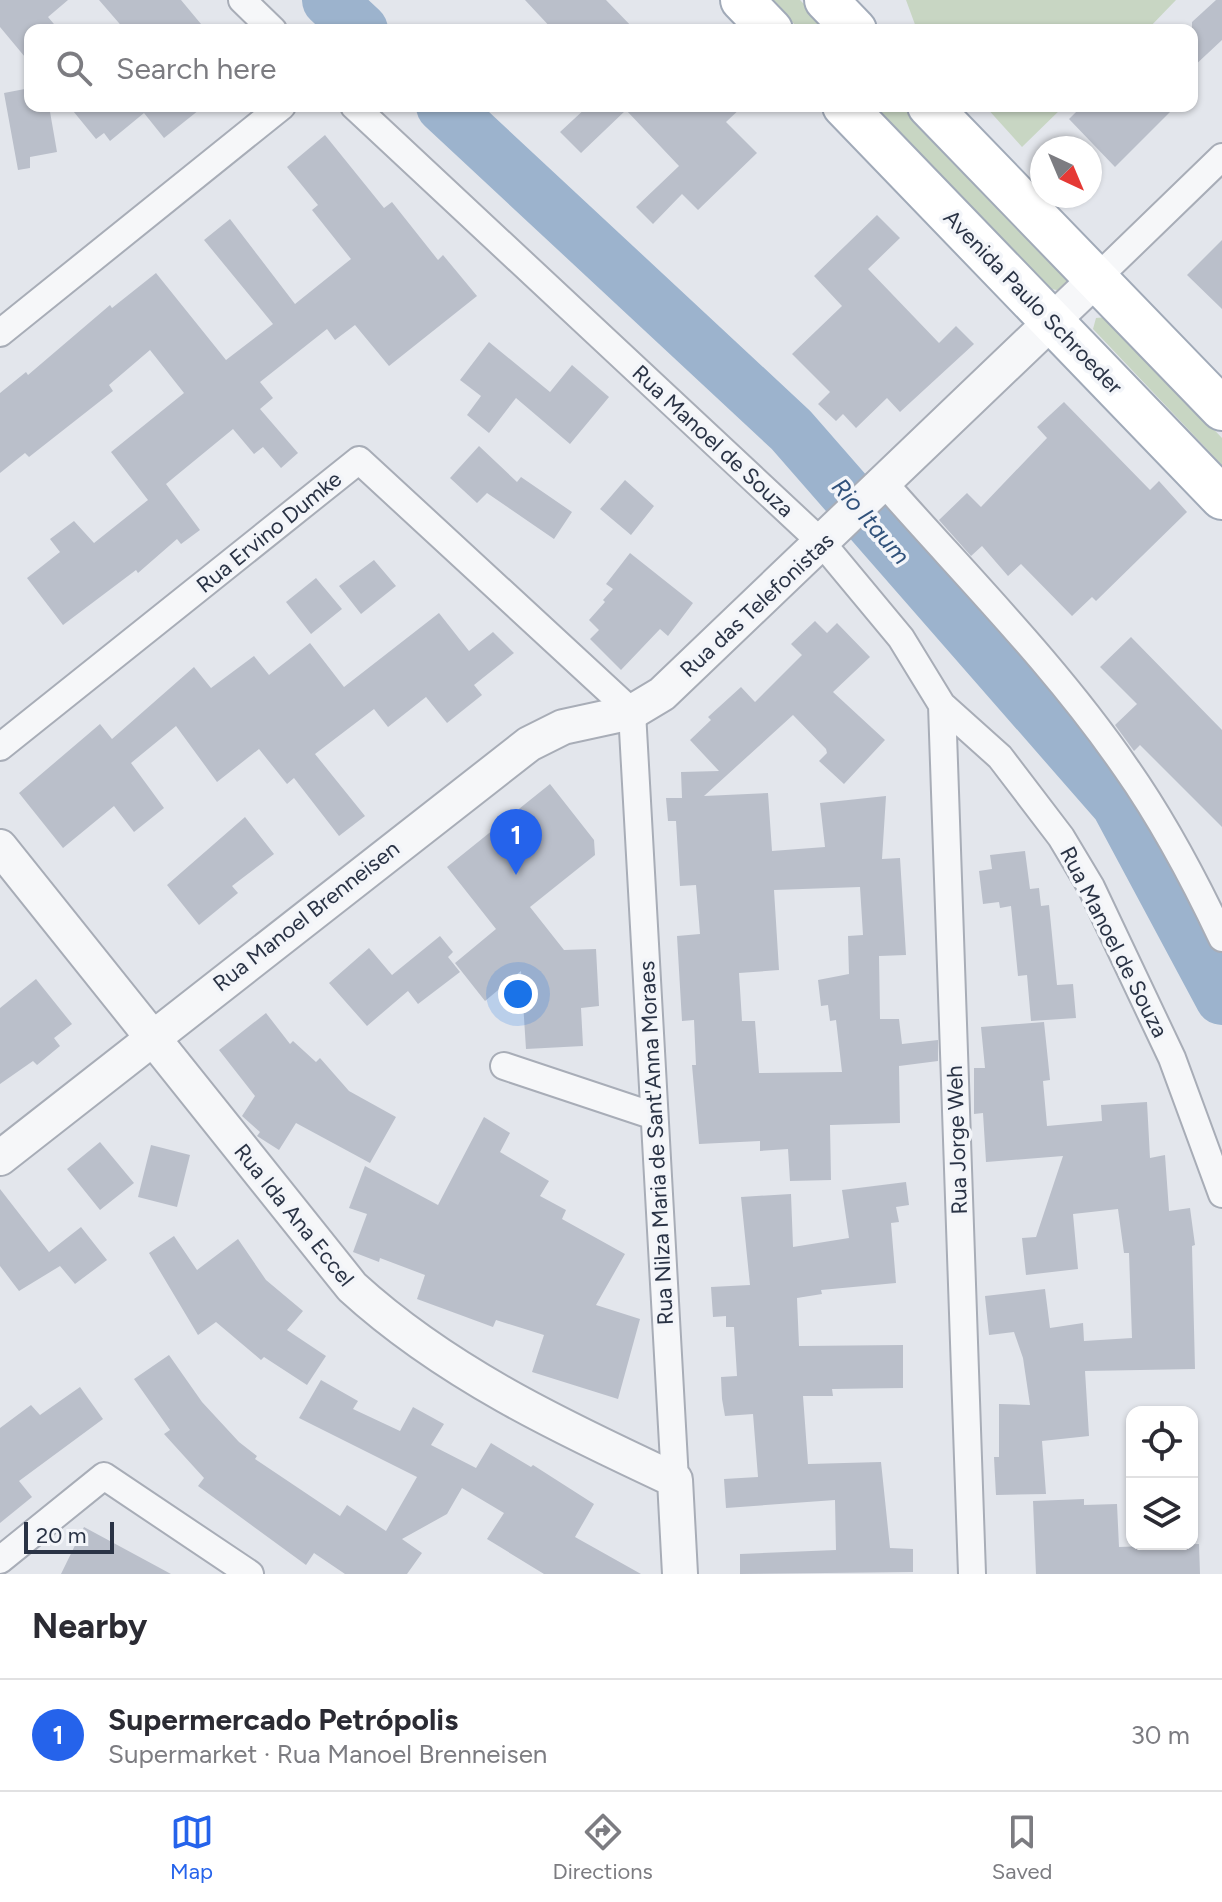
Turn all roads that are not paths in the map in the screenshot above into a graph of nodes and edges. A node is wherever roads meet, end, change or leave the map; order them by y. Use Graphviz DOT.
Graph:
graph roads {
  1 [pos="242,0"];
  2 [pos="742,0"];
  3 [pos="826,0"];
  4 [pos="267,24"];
  5 [pos="765,24"];
  6 [pos="849,24"];
  7 [pos="275,112"];
  8 [pos="360,112"];
  9 [pos="850,112"];
  10 [pos="935,112"];
  11 [pos="1222,157"];
  12 [pos="1096,279"];
  13 [pos="1052,321"];
  14 [pos="0,333"];
  15 [pos="1222,409"];
  16 [pos="878,490"];
  17 [pos="1222,498"];
  18 [pos="822,543"];
  19 [pos="942,705"];
  20 [pos="632,712"];
  21 [pos="0,747"];
  22 [pos="0,847"];
  23 [pos="1222,938"];
  24 [pos="151,1038"];
  25 [pos="504,1066"];
  26 [pos="654,1116"];
  27 [pos="0,1158"];
  28 [pos="1222,1194"];
  29 [pos="675,1480"];
  30 [pos="0,1560"];
  31 [pos="250,1574"];
  32 [pos="680,1574"];
  33 [pos="972,1574"];
  1 -- 4 [label="street"];
  2 -- 5 [label="main road"];
  3 -- 6 [label="main road"];
  7 -- 14 [label="street"];
  8 -- 18 [label="street, Rua Manoel de Souza"];
  9 -- 13 [label="main road, Avenida Paulo Schroeder"];
  10 -- 12 [label="main road"];
  11 -- 12 [label="street, Rua das Telefonistas"];
  12 -- 13 [label="street, Rua das Telefonistas"];
  12 -- 15 [label="main road"];
  13 -- 16 [label="street, Rua das Telefonistas"];
  13 -- 17 [label="main road, Avenida Paulo Schroeder"];
  16 -- 18 [label="street, Rua das Telefonistas"];
  16 -- 23 [label="street"];
  18 -- 19 [label="street, Rua Manoel de Souza"];
  18 -- 20 [label="street, Rua das Telefonistas"];
  19 -- 28 [label="street, Rua Manoel de Souza"];
  19 -- 33 [label="street, Rua Jorge Weh"];
  20 -- 21 [label="street, Rua Ervino Dumke"];
  20 -- 24 [label="street, Rua Manoel Brenneisen"];
  20 -- 26 [label="street, Rua Nilza Maria de Sant'Anna Moraes"];
  22 -- 24 [label="street, Rua Ida Ana Eccel"];
  24 -- 27 [label="street, Rua Manoel Brenneisen"];
  24 -- 29 [label="street, Rua Ida Ana Eccel"];
  25 -- 26 [label="street"];
  26 -- 29 [label="street, Rua Nilza Maria de Sant'Anna Moraes"];
  29 -- 32 [label="street, Rua Nilza Maria de Sant'Anna Moraes"];
  30 -- 31 [label="street"];
}
